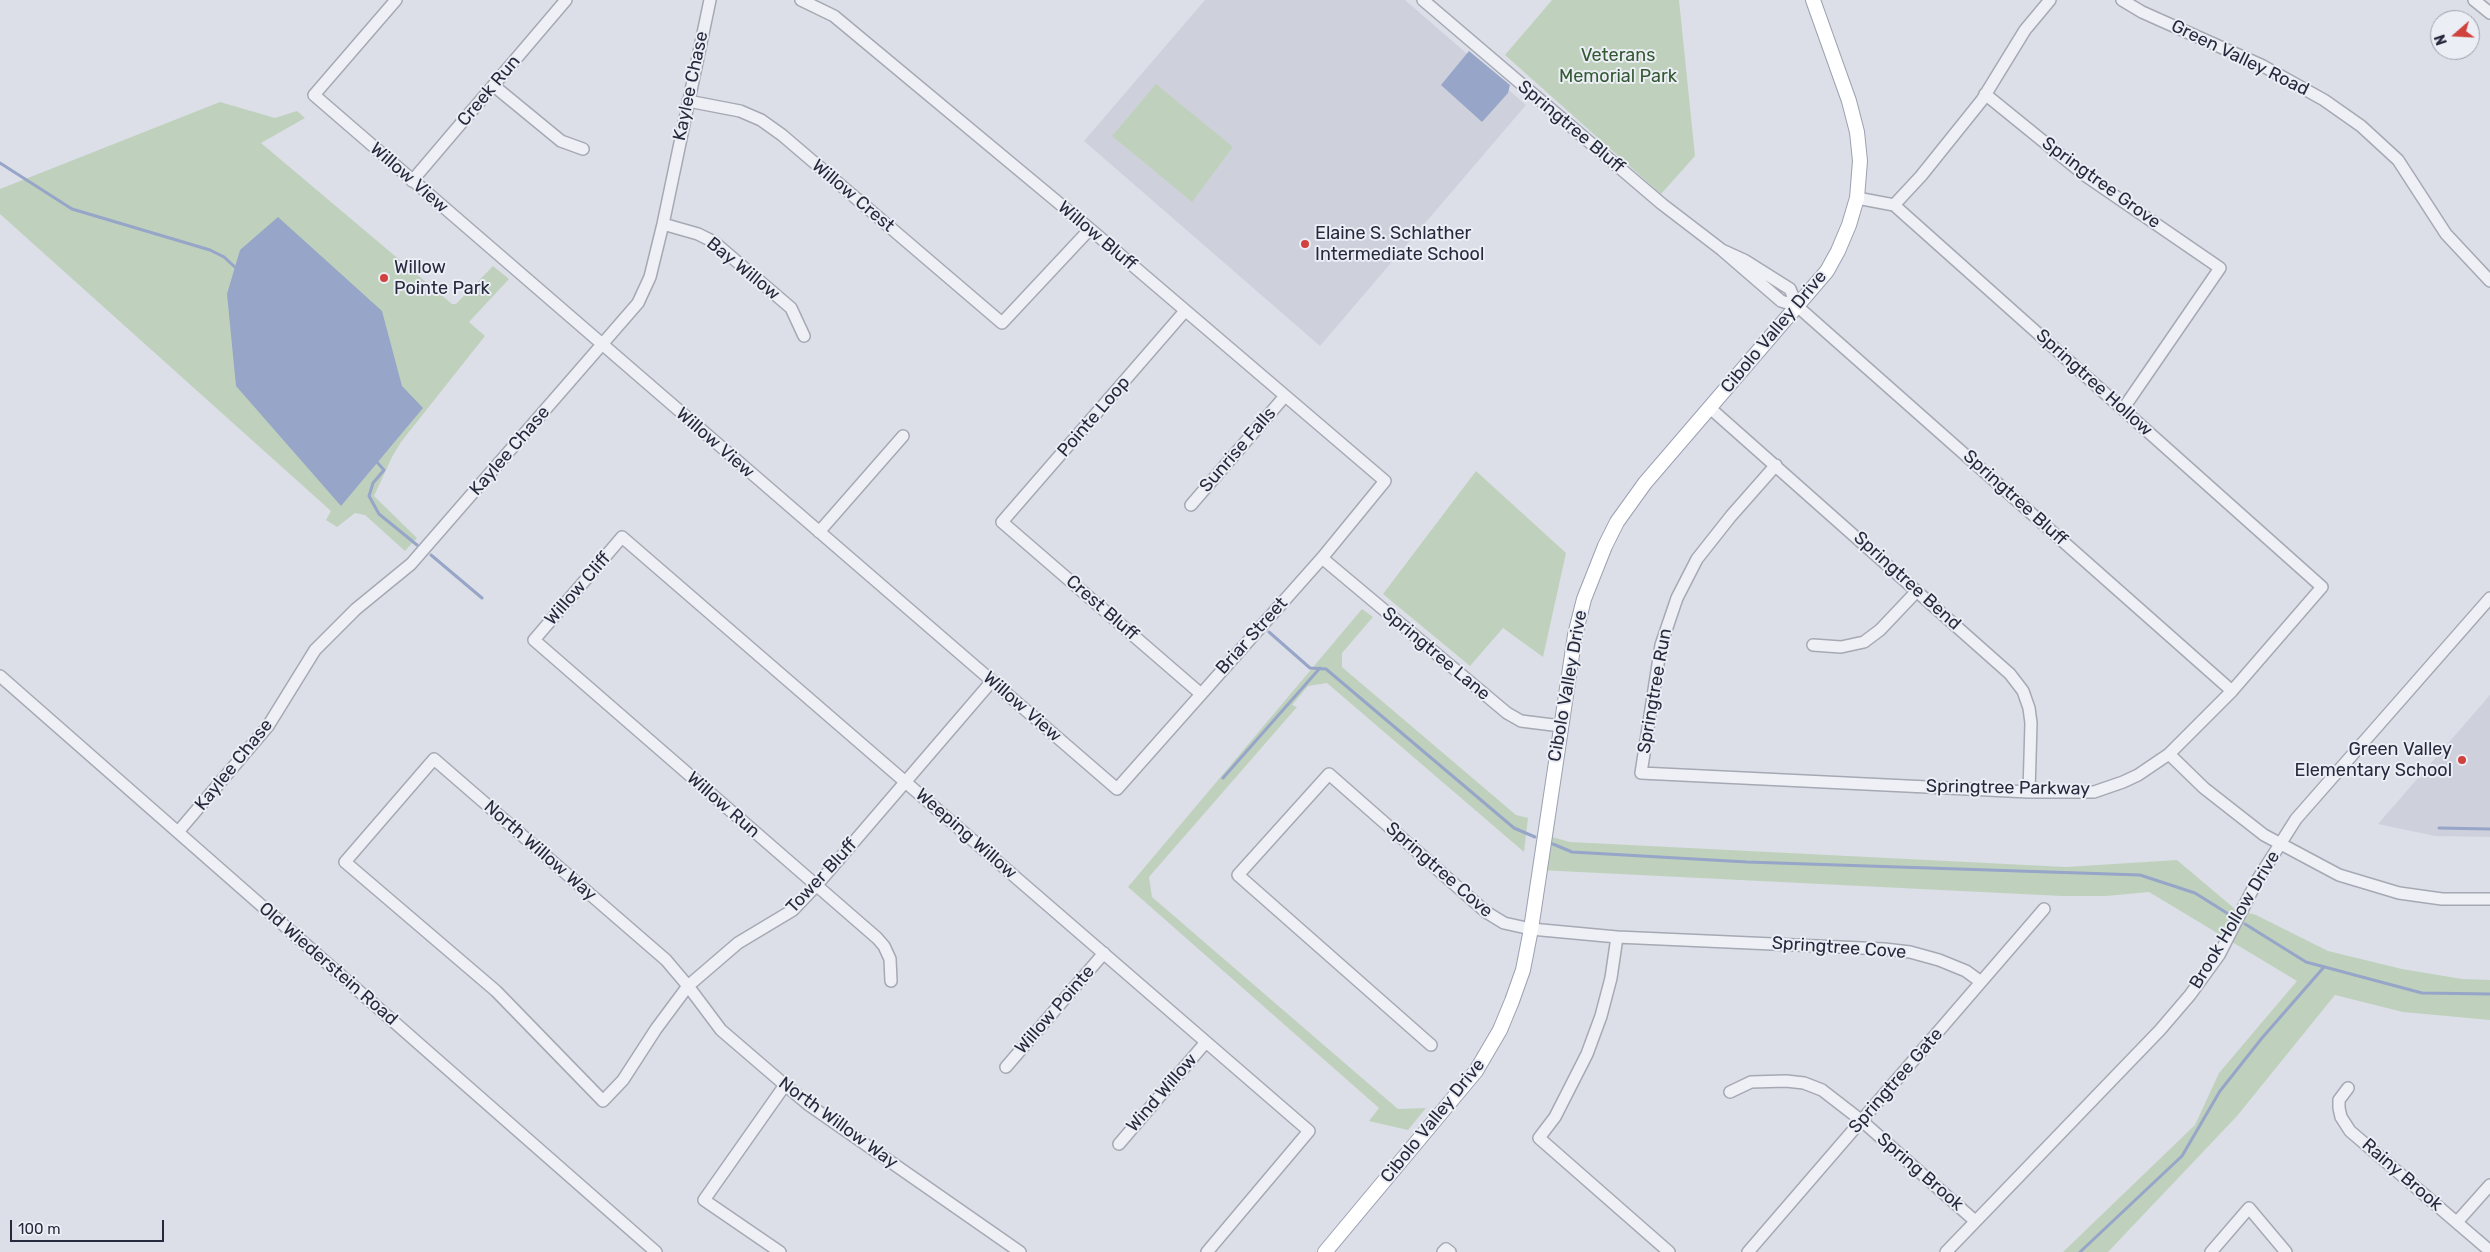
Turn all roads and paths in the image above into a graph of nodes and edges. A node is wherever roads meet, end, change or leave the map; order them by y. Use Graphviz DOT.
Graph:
graph roads {
  1 [pos="396,0"];
  2 [pos="566,0"];
  3 [pos="710,0"];
  4 [pos="801,0"];
  5 [pos="1423,0"];
  6 [pos="1814,0"];
  7 [pos="2050,0"];
  8 [pos="2122,0"];
  9 [pos="2474,0"];
  10 [pos="2490,13"];
  11 [pos="494,86"];
  12 [pos="1986,94"];
  13 [pos="688,101"];
  14 [pos="583,149"];
  15 [pos="412,181"];
  16 [pos="1857,198"];
  17 [pos="1894,205"];
  18 [pos="663,224"];
  19 [pos="1090,229"];
  20 [pos="2490,281"];
  21 [pos="1797,306"];
  22 [pos="1186,311"];
  23 [pos="804,336"];
  24 [pos="603,345"];
  25 [pos="1286,396"];
  26 [pos="1710,408"];
  27 [pos="2123,409"];
  28 [pos="903,436"];
  29 [pos="1776,465"];
  30 [pos="1385,481"];
  31 [pos="1191,505"];
  32 [pos="1002,522"];
  33 [pos="819,532"];
  34 [pos="622,537"];
  35 [pos="1322,558"];
  36 [pos="2322,587"];
  37 [pos="1917,591"];
  38 [pos="2490,598"];
  39 [pos="534,640"];
  40 [pos="1813,645"];
  41 [pos="0,676"];
  42 [pos="992,681"];
  43 [pos="2232,690"];
  44 [pos="1201,694"];
  45 [pos="1561,726"];
  46 [pos="2169,754"];
  47 [pos="1641,773"];
  48 [pos="906,782"];
  49 [pos="1117,789"];
  50 [pos="2029,792"];
  51 [pos="178,832"];
  52 [pos="2280,845"];
  53 [pos="816,886"];
  54 [pos="2490,899"];
  55 [pos="2044,909"];
  56 [pos="1531,929"];
  57 [pos="1617,937"];
  58 [pos="1104,953"];
  59 [pos="891,981"];
  60 [pos="1981,982"];
  61 [pos="688,986"];
  62 [pos="1206,1042"];
  63 [pos="1431,1045"];
  64 [pos="1006,1067"];
  65 [pos="785,1085"];
  66 [pos="2348,1088"];
  67 [pos="1730,1092"];
  68 [pos="603,1101"];
  69 [pos="1862,1121"];
  70 [pos="1118,1144"];
  71 [pos="2490,1185"];
  72 [pos="1974,1220"];
  73 [pos="2457,1222"];
  74 [pos="2490,1251"];
  75 [pos="656,1252"];
  76 [pos="780,1252"];
  77 [pos="1020,1252"];
  78 [pos="1207,1252"];
  79 [pos="1325,1252"];
  80 [pos="1669,1252"];
  81 [pos="1748,1252"];
  82 [pos="1946,1252"];
  83 [pos="2211,1252"];
  84 [pos="2286,1252"];
  1 -- 15 [label="street, Willow View"];
  2 -- 11 [label="street, Creek Run"];
  3 -- 13 [label="street, Kaylee Chase"];
  4 -- 19 [label="street, Willow Bluff"];
  5 -- 21 [label="street, Springtree Bluff"];
  6 -- 16 [label="main road, Cibolo Valley Drive"];
  7 -- 12 [label="street"];
  8 -- 20 [label="street, Green Valley Road"];
  9 -- 10 [label="street"];
  11 -- 14 [label="street"];
  11 -- 15 [label="street, Creek Run"];
  12 -- 17 [label="street"];
  12 -- 27 [label="street, Springtree Grove"];
  13 -- 18 [label="street, Kaylee Chase"];
  13 -- 19 [label="street, Willow Crest"];
  15 -- 24 [label="street, Willow View"];
  16 -- 17 [label="street"];
  16 -- 21 [label="main road, Cibolo Valley Drive"];
  17 -- 27 [label="street, Springtree Hollow"];
  18 -- 23 [label="street, Bay Willow"];
  18 -- 24 [label="street, Kaylee Chase"];
  19 -- 22 [label="street, Willow Bluff"];
  21 -- 26 [label="main road, Cibolo Valley Drive"];
  21 -- 43 [label="street, Springtree Bluff"];
  22 -- 25 [label="street, Willow Bluff"];
  22 -- 32 [label="street, Pointe Loop"];
  24 -- 33 [label="street, Willow View"];
  24 -- 51 [label="street, Kaylee Chase"];
  25 -- 30 [label="street, Willow Bluff"];
  25 -- 31 [label="street, Sunrise Falls"];
  26 -- 29 [label="street, Springtree Bend"];
  26 -- 45 [label="main road, Cibolo Valley Drive"];
  27 -- 36 [label="street, Springtree Hollow"];
  28 -- 33 [label="street"];
  29 -- 37 [label="street, Springtree Bend"];
  29 -- 47 [label="street, Springtree Run"];
  30 -- 35 [label="street, Briar Street"];
  32 -- 44 [label="street, Crest Bluff"];
  33 -- 42 [label="street, Willow View"];
  34 -- 39 [label="street, Willow Cliff"];
  34 -- 48 [label="street, Weeping Willow"];
  35 -- 44 [label="street, Briar Street"];
  35 -- 45 [label="street, Springtree Lane"];
  36 -- 43 [label="street, Springtree Parkway"];
  37 -- 40 [label="street"];
  37 -- 50 [label="street, Springtree Bend"];
  38 -- 52 [label="street, Brook Hollow Drive"];
  39 -- 53 [label="street, Willow Run"];
  41 -- 51 [label="street, Old Wiederstein Road"];
  42 -- 48 [label="street, Tower Bluff"];
  42 -- 49 [label="street, Willow View"];
  43 -- 46 [label="street, Springtree Parkway"];
  44 -- 49 [label="street, Briar Street"];
  45 -- 56 [label="main road, Cibolo Valley Drive"];
  46 -- 50 [label="street, Springtree Parkway"];
  46 -- 52 [label="street"];
  47 -- 50 [label="street, Springtree Parkway"];
  48 -- 53 [label="street, Tower Bluff"];
  48 -- 58 [label="street, Weeping Willow"];
  51 -- 75 [label="street, Old Wiederstein Road"];
  52 -- 54 [label="street"];
  52 -- 72 [label="street, Brook Hollow Drive"];
  53 -- 59 [label="street, Willow Run"];
  53 -- 61 [label="street, Tower Bluff"];
  55 -- 60 [label="street, Springtree Gate"];
  56 -- 57 [label="street, Springtree Cove"];
  56 -- 63 [label="street, Springtree Cove"];
  56 -- 79 [label="main road, Cibolo Valley Drive"];
  57 -- 60 [label="street, Springtree Cove"];
  57 -- 80 [label="street"];
  58 -- 62 [label="street, Weeping Willow"];
  58 -- 64 [label="street, Willow Pointe"];
  60 -- 69 [label="street, Springtree Gate"];
  61 -- 65 [label="street, North Willow Way"];
  61 -- 68 [label="street, Tower Bluff"];
  61 -- 68 [label="street, North Willow Way"];
  62 -- 70 [label="street, Wind Willow"];
  62 -- 78 [label="street, Weeping Willow"];
  65 -- 76 [label="street"];
  65 -- 77 [label="street, North Willow Way"];
  66 -- 73 [label="street, Rainy Brook"];
  67 -- 69 [label="street, Spring Brook"];
  69 -- 72 [label="street, Spring Brook"];
  69 -- 81 [label="street, Springtree Gate"];
  71 -- 73 [label="street"];
  72 -- 82 [label="street, Brook Hollow Drive"];
  73 -- 74 [label="street, Rainy Brook"];
  83 -- 84 [label="street"];
}
